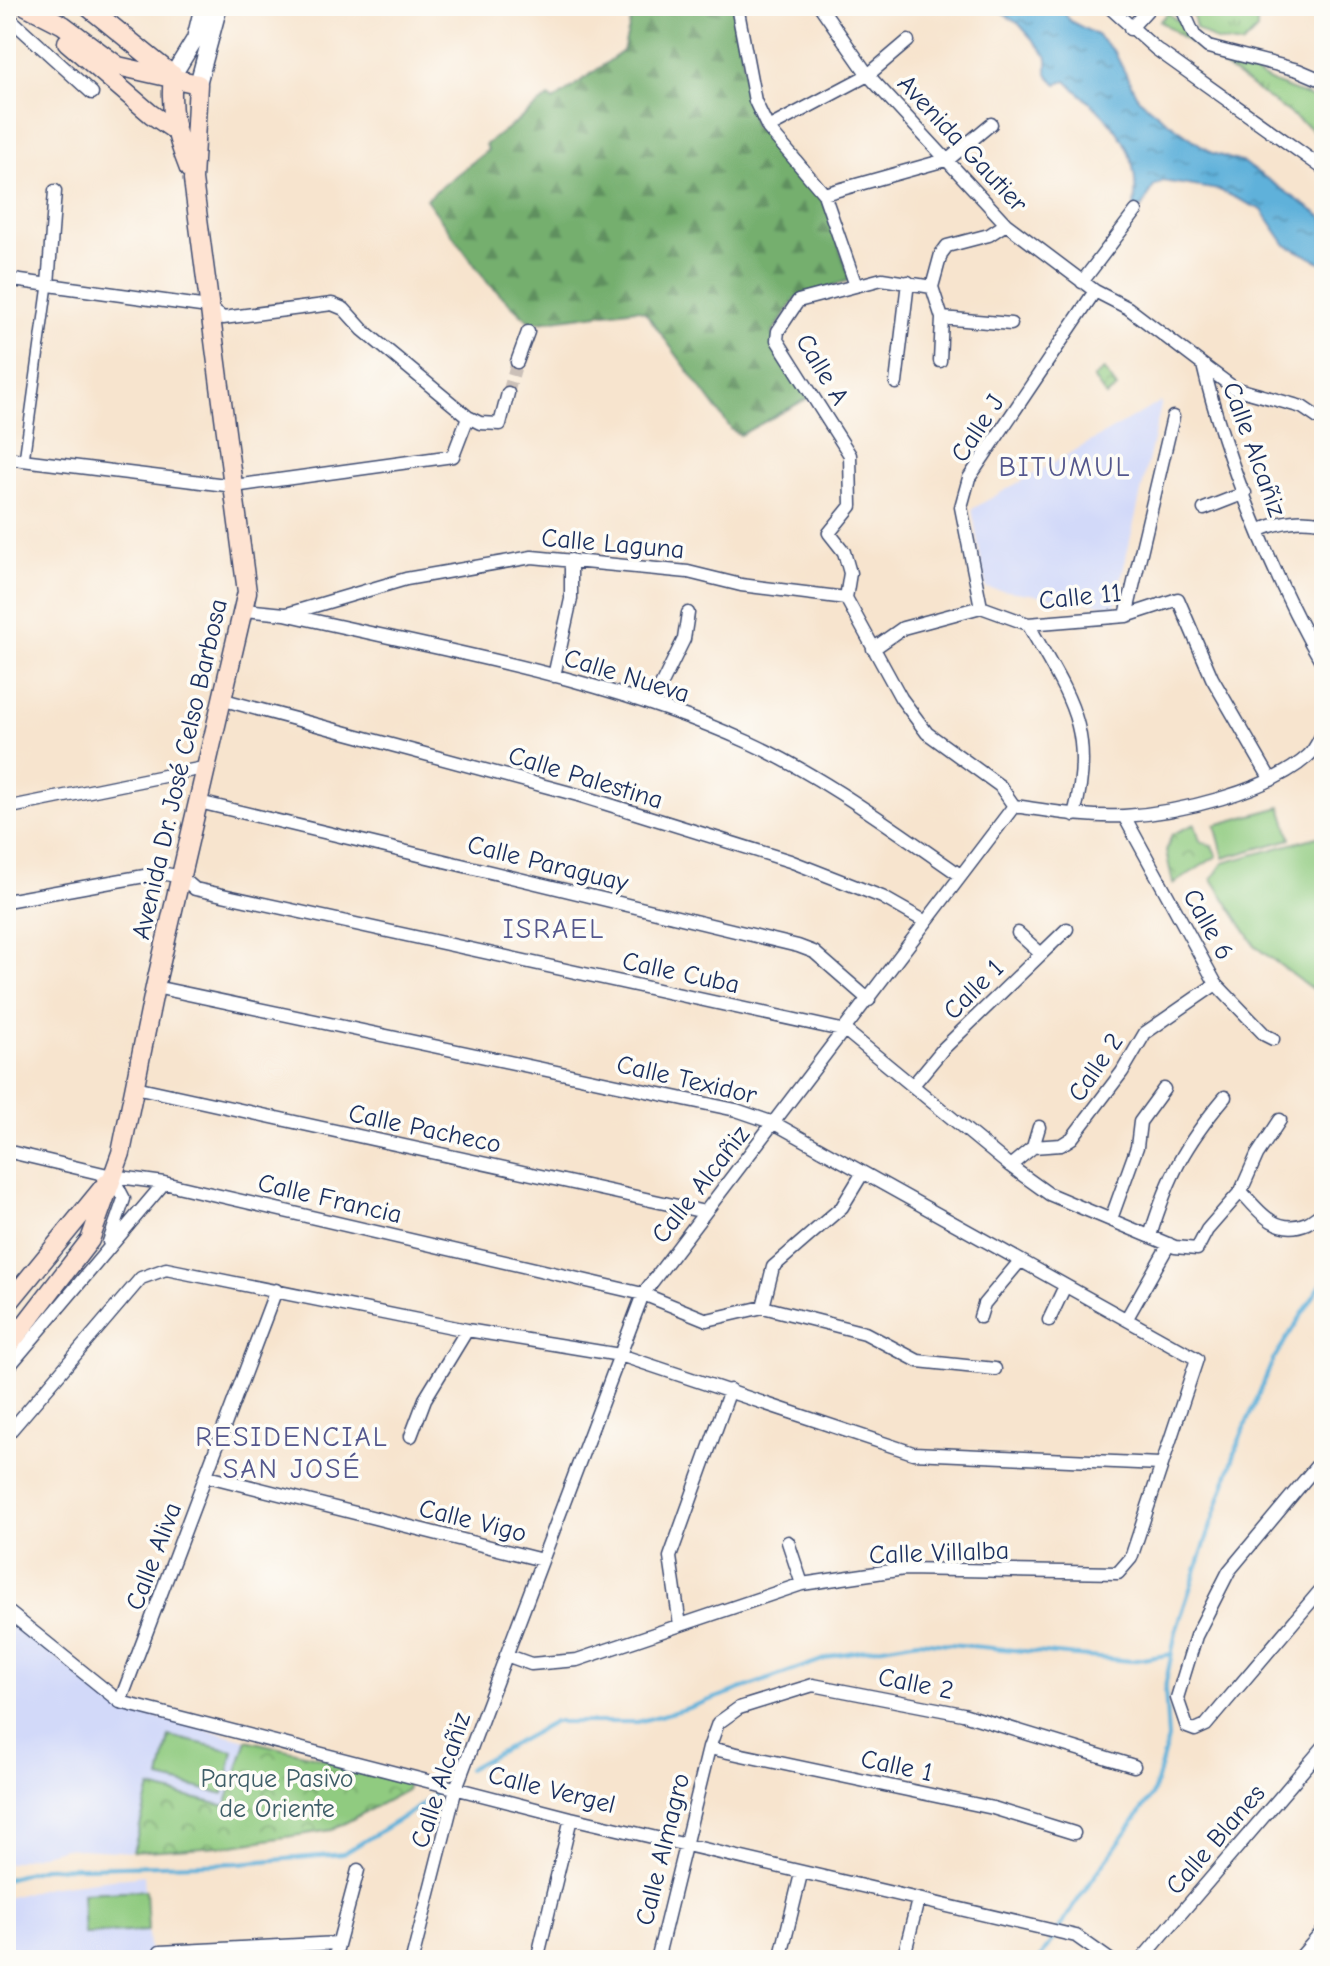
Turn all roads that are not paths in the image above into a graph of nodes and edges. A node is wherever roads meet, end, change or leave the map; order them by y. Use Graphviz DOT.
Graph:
graph roads {
  1 [pos="24,6"];
  2 [pos="87,6"];
  3 [pos="203,6"];
  4 [pos="219,6"];
  5 [pos="737,6"];
  6 [pos="820,6"];
  7 [pos="1108,6"];
  8 [pos="1151,6"];
  9 [pos="1181,6"];
  10 [pos="8,17"];
  11 [pos="1130,29"];
  12 [pos="908,41"];
  13 [pos="173,75"];
  14 [pos="868,75"];
  15 [pos="1324,81"];
  16 [pos="198,84"];
  17 [pos="92,93"];
  18 [pos="991,124"];
  19 [pos="768,128"];
  20 [pos="173,129"];
  21 [pos="949,159"];
  22 [pos="1324,169"];
  23 [pos="193,180"];
  24 [pos="55,191"];
  25 [pos="824,194"];
  26 [pos="1136,211"];
  27 [pos="1006,224"];
  28 [pos="6,279"];
  29 [pos="908,282"];
  30 [pos="1082,282"];
  31 [pos="855,283"];
  32 [pos="48,285"];
  33 [pos="932,287"];
  34 [pos="1095,291"];
  35 [pos="208,307"];
  36 [pos="942,318"];
  37 [pos="1011,324"];
  38 [pos="528,332"];
  39 [pos="940,361"];
  40 [pos="517,362"];
  41 [pos="1203,365"];
  42 [pos="896,383"];
  43 [pos="508,393"];
  44 [pos="468,417"];
  45 [pos="1173,417"];
  46 [pos="1324,422"];
  47 [pos="6,458"];
  48 [pos="24,460"];
  49 [pos="234,486"];
  50 [pos="1245,493"];
  51 [pos="1204,509"];
  52 [pos="1324,523"];
  53 [pos="1260,530"];
  54 [pos="571,560"];
  55 [pos="846,598"];
  56 [pos="981,607"];
  57 [pos="244,610"];
  58 [pos="688,613"];
  59 [pos="285,614"];
  60 [pos="1126,616"];
  61 [pos="1028,624"];
  62 [pos="873,649"];
  63 [pos="1324,666"];
  64 [pos="554,676"];
  65 [pos="224,700"];
  66 [pos="652,704"];
  67 [pos="1324,731"];
  68 [pos="1318,754"];
  69 [pos="208,767"];
  70 [pos="1271,780"];
  71 [pos="199,802"];
  72 [pos="1014,806"];
  73 [pos="6,808"];
  74 [pos="1074,815"];
  75 [pos="1124,816"];
  76 [pos="960,875"];
  77 [pos="181,877"];
  78 [pos="6,901"];
  79 [pos="926,922"];
  80 [pos="1067,929"];
  81 [pos="1018,933"];
  82 [pos="1040,953"];
  83 [pos="1216,984"];
  84 [pos="155,987"];
  85 [pos="869,1000"];
  86 [pos="846,1031"];
  87 [pos="1273,1039"];
  88 [pos="914,1084"];
  89 [pos="135,1087"];
  90 [pos="1164,1089"];
  91 [pos="1225,1097"];
  92 [pos="1280,1120"];
  93 [pos="774,1123"];
  94 [pos="1039,1127"];
  95 [pos="1033,1147"];
  96 [pos="6,1151"];
  97 [pos="1010,1166"];
  98 [pos="862,1174"];
  99 [pos="112,1176"];
  100 [pos="164,1183"];
  101 [pos="1241,1191"];
  102 [pos="705,1212"];
  103 [pos="1324,1213"];
  104 [pos="1111,1219"];
  105 [pos="1150,1236"];
  106 [pos="1169,1244"];
  107 [pos="105,1252"];
  108 [pos="1020,1261"];
  109 [pos="1065,1286"];
  110 [pos="276,1290"];
  111 [pos="643,1294"];
  112 [pos="6,1306"];
  113 [pos="763,1307"];
  114 [pos="980,1317"];
  115 [pos="1127,1318"];
  116 [pos="1049,1320"];
  117 [pos="467,1330"];
  118 [pos="6,1349"];
  119 [pos="620,1355"];
  120 [pos="995,1369"];
  121 [pos="6,1370"];
  122 [pos="730,1390"];
  123 [pos="1177,1411"];
  124 [pos="6,1436"];
  125 [pos="411,1436"];
  126 [pos="1324,1457"];
  127 [pos="1160,1464"];
  128 [pos="208,1476"];
  129 [pos="788,1542"];
  130 [pos="542,1560"];
  131 [pos="802,1584"];
  132 [pos="1324,1586"];
  133 [pos="6,1610"];
  134 [pos="680,1625"];
  135 [pos="506,1655"];
  136 [pos="120,1702"];
  137 [pos="1324,1746"];
  138 [pos="709,1748"];
  139 [pos="1134,1766"];
  140 [pos="456,1788"];
  141 [pos="571,1818"];
  142 [pos="1074,1833"];
  143 [pos="685,1843"];
  144 [pos="358,1870"];
  145 [pos="801,1874"];
  146 [pos="918,1900"];
  147 [pos="1324,1930"];
  148 [pos="338,1943"];
  149 [pos="160,1952"];
  150 [pos="212,1956"];
  151 [pos="334,1960"];
  152 [pos="412,1960"];
  153 [pos="537,1960"];
  154 [pos="657,1960"];
  155 [pos="780,1960"];
  156 [pos="903,1960"];
  157 [pos="1110,1960"];
  158 [pos="1141,1960"];
  159 [pos="1298,1960"];
  1 -- 10 [label="street"];
  1 -- 13 [label="main road"];
  1 -- 20 [label="main road"];
  2 -- 13 [label="main road"];
  3 -- 13 [label="street, Avenida Dr. José Celso Barbosa"];
  4 -- 16 [label="street, Avenida Dr. José Celso Barbosa"];
  5 -- 19 [label="street"];
  6 -- 14 [label="street, Avenida Gautier"];
  7 -- 11 [label="street"];
  8 -- 11 [label="street"];
  9 -- 15 [label="street"];
  10 -- 17 [label="street"];
  11 -- 22 [label="street"];
  12 -- 14 [label="street"];
  13 -- 16 [label="main road"];
  13 -- 20 [label="main road, Avenida Dr. José Celso Barbosa"];
  14 -- 19 [label="street"];
  14 -- 21 [label="street, Avenida Gautier"];
  16 -- 23 [label="main road, Avenida Dr. José Celso Barbosa"];
  18 -- 21 [label="street"];
  19 -- 25 [label="street"];
  20 -- 23 [label="main road, Avenida Dr. José Celso Barbosa"];
  21 -- 25 [label="street"];
  21 -- 27 [label="street, Avenida Gautier"];
  23 -- 35 [label="main road, Avenida Dr. José Celso Barbosa"];
  24 -- 32 [label="street"];
  25 -- 31 [label="street"];
  26 -- 30 [label="street"];
  27 -- 30 [label="street, Avenida Gautier"];
  27 -- 33 [label="street"];
  28 -- 32 [label="street"];
  29 -- 31 [label="street"];
  29 -- 33 [label="street"];
  29 -- 42 [label="street"];
  30 -- 34 [label="street, Avenida Gautier"];
  31 -- 55 [label="street, Calle A"];
  32 -- 35 [label="street"];
  32 -- 48 [label="street"];
  33 -- 36 [label="street"];
  34 -- 41 [label="street, Calle Alcañiz"];
  34 -- 56 [label="street, Calle J"];
  35 -- 44 [label="street"];
  35 -- 49 [label="main road, Avenida Dr. José Celso Barbosa"];
  36 -- 37 [label="street"];
  36 -- 39 [label="street"];
  38 -- 40 [label="street"];
  41 -- 46 [label="street"];
  41 -- 50 [label="street, Calle Alcañiz"];
  43 -- 44 [label="street"];
  44 -- 49 [label="street"];
  45 -- 60 [label="street"];
  47 -- 48 [label="street"];
  48 -- 49 [label="street"];
  49 -- 57 [label="main road, Avenida Dr. José Celso Barbosa"];
  50 -- 51 [label="street"];
  50 -- 53 [label="street, Calle Alcañiz"];
  52 -- 53 [label="street"];
  53 -- 63 [label="street, Calle Alcañiz"];
  54 -- 55 [label="street, Calle Laguna"];
  54 -- 59 [label="street, Calle Laguna"];
  54 -- 64 [label="street"];
  55 -- 62 [label="street"];
  56 -- 61 [label="street, Calle 11"];
  56 -- 62 [label="street"];
  57 -- 59 [label="street, Calle Nueva"];
  57 -- 65 [label="main road, Avenida Dr. José Celso Barbosa"];
  58 -- 66 [label="street"];
  59 -- 64 [label="street, Calle Nueva"];
  60 -- 61 [label="street, Calle 11"];
  60 -- 70 [label="street, Calle 11"];
  61 -- 74 [label="street"];
  62 -- 72 [label="street"];
  64 -- 66 [label="street, Calle Nueva"];
  65 -- 69 [label="main road, Avenida Dr. José Celso Barbosa"];
  65 -- 79 [label="street, Calle Palestina"];
  66 -- 76 [label="street, Calle Nueva"];
  67 -- 68 [label="street"];
  68 -- 70 [label="street"];
  69 -- 71 [label="main road, Avenida Dr. José Celso Barbosa"];
  69 -- 73 [label="street"];
  70 -- 75 [label="street"];
  71 -- 77 [label="main road, Avenida Dr. José Celso Barbosa"];
  71 -- 85 [label="street, Calle Paraguay"];
  72 -- 74 [label="street"];
  72 -- 76 [label="street, Calle Alcañiz"];
  74 -- 75 [label="street"];
  75 -- 83 [label="street, Calle 6"];
  76 -- 79 [label="street, Calle Alcañiz"];
  77 -- 78 [label="street, Calle Cuba"];
  77 -- 84 [label="main road, Avenida Dr. José Celso Barbosa"];
  77 -- 86 [label="street, Calle Cuba"];
  79 -- 85 [label="street, Calle Alcañiz"];
  80 -- 82 [label="street, Calle 1"];
  81 -- 82 [label="street"];
  82 -- 88 [label="street, Calle 1"];
  83 -- 87 [label="street, Calle 6"];
  83 -- 95 [label="street, Calle 2"];
  84 -- 89 [label="main road, Avenida Dr. José Celso Barbosa"];
  84 -- 93 [label="street, Calle Texidor"];
  85 -- 86 [label="street, Calle Alcañiz"];
  86 -- 88 [label="street, Calle Cuba"];
  86 -- 93 [label="street, Calle Alcañiz"];
  88 -- 97 [label="street, Calle Cuba"];
  89 -- 99 [label="main road, Avenida Dr. José Celso Barbosa"];
  89 -- 102 [label="street, Calle Pacheco"];
  90 -- 104 [label="street"];
  91 -- 105 [label="street"];
  92 -- 101 [label="street"];
  93 -- 98 [label="street, Calle Texidor"];
  93 -- 102 [label="street, Calle Alcañiz"];
  94 -- 95 [label="street"];
  95 -- 97 [label="street, Calle 2"];
  96 -- 99 [label="street, Calle Francia"];
  97 -- 104 [label="street, Calle Cuba"];
  98 -- 108 [label="street, Calle Texidor"];
  98 -- 113 [label="street"];
  99 -- 100 [label="street, Calle Francia"];
  99 -- 107 [label="street"];
  99 -- 112 [label="main road, Avenida Dr. José Celso Barbosa"];
  99 -- 118 [label="main road, Avenida Dr. José Celso Barbosa"];
  100 -- 107 [label="street"];
  100 -- 111 [label="street, Calle Francia"];
  101 -- 103 [label="street"];
  101 -- 106 [label="street, Calle Cuba"];
  102 -- 111 [label="street, Calle Alcañiz"];
  104 -- 105 [label="street, Calle Cuba"];
  105 -- 106 [label="street, Calle Cuba"];
  106 -- 115 [label="street"];
  107 -- 121 [label="street"];
  108 -- 109 [label="street, Calle Texidor"];
  108 -- 114 [label="street"];
  109 -- 115 [label="street, Calle Texidor"];
  109 -- 116 [label="street"];
  110 -- 117 [label="street"];
  110 -- 124 [label="street"];
  110 -- 128 [label="street, Calle Aliva"];
  111 -- 113 [label="street, Calle Francia"];
  111 -- 119 [label="street, Calle Alcañiz"];
  113 -- 120 [label="street"];
  115 -- 123 [label="street, Calle Texidor"];
  117 -- 119 [label="street"];
  117 -- 125 [label="street"];
  119 -- 122 [label="street"];
  119 -- 130 [label="street, Calle Alcañiz"];
  122 -- 127 [label="street"];
  122 -- 134 [label="street"];
  123 -- 127 [label="street, Calle Villalba"];
  126 -- 132 [label="street"];
  127 -- 131 [label="street, Calle Villalba"];
  128 -- 130 [label="street, Calle Vigo"];
  128 -- 136 [label="street, Calle Aliva"];
  129 -- 131 [label="street"];
  130 -- 135 [label="street, Calle Alcañiz"];
  131 -- 134 [label="street, Calle Villalba"];
  133 -- 136 [label="street, Calle Vergel"];
  134 -- 135 [label="street, Calle Villalba"];
  135 -- 140 [label="street, Calle Alcañiz"];
  136 -- 140 [label="street, Calle Vergel"];
  137 -- 158 [label="street, Calle Blanes"];
  138 -- 139 [label="street, Calle 2"];
  138 -- 142 [label="street, Calle 1"];
  138 -- 143 [label="street, Calle Almagro"];
  140 -- 141 [label="street, Calle Vergel"];
  140 -- 152 [label="street, Calle Alcañiz"];
  141 -- 143 [label="street, Calle Vergel"];
  141 -- 153 [label="street"];
  143 -- 145 [label="street, Calle Vergel"];
  143 -- 154 [label="street, Calle Almagro"];
  144 -- 148 [label="street"];
  145 -- 146 [label="street, Calle Vergel"];
  145 -- 155 [label="street"];
  146 -- 156 [label="street"];
  146 -- 157 [label="street, Calle Vergel"];
  147 -- 159 [label="street"];
  148 -- 150 [label="street"];
  148 -- 151 [label="street"];
  149 -- 150 [label="street"];
}
